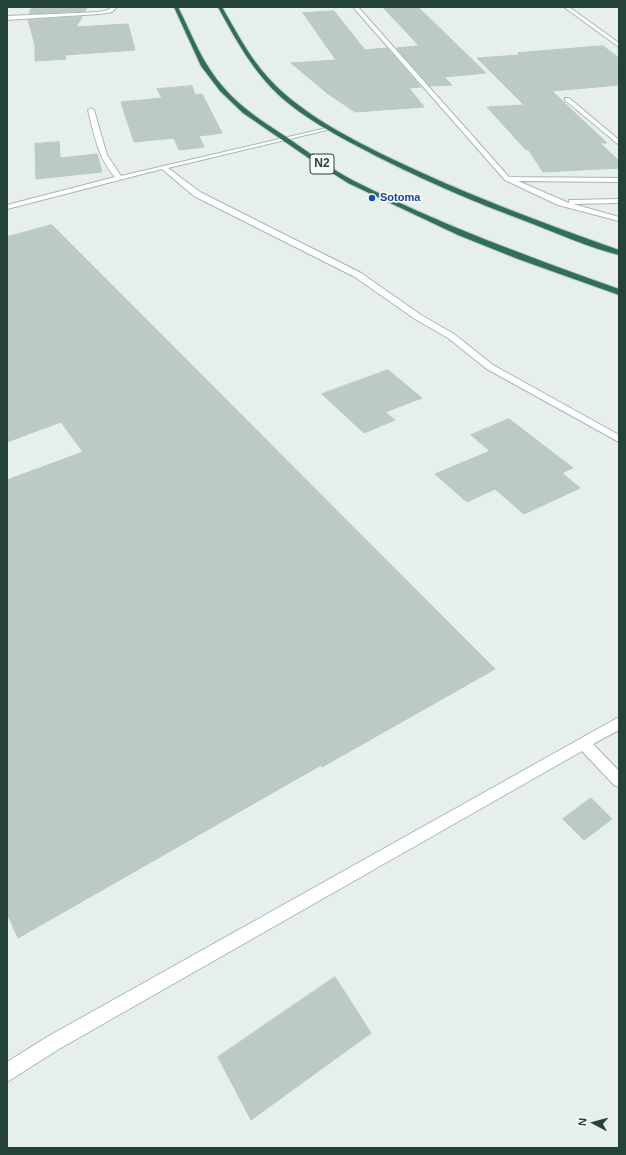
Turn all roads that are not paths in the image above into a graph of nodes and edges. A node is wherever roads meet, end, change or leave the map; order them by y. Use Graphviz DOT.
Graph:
graph roads {
  1 [pos="115,7"];
  2 [pos="176,7"];
  3 [pos="220,7"];
  4 [pos="355,7"];
  5 [pos="566,7"];
  6 [pos="7,18"];
  7 [pos="619,45"];
  8 [pos="568,99"];
  9 [pos="91,110"];
  10 [pos="329,128"];
  11 [pos="283,139"];
  12 [pos="619,143"];
  13 [pos="163,167"];
  14 [pos="119,178"];
  15 [pos="507,179"];
  16 [pos="619,180"];
  17 [pos="619,201"];
  18 [pos="561,203"];
  19 [pos="7,207"];
  20 [pos="619,219"];
  21 [pos="619,253"];
  22 [pos="619,292"];
  23 [pos="619,439"];
  24 [pos="619,723"];
  25 [pos="583,743"];
  26 [pos="619,781"];
  27 [pos="7,1073"];
  1 -- 6 [label="street"];
  2 -- 11 [label="highway, N2"];
  3 -- 10 [label="highway"];
  4 -- 15 [label="street"];
  5 -- 7 [label="street"];
  8 -- 12 [label="street"];
  9 -- 14 [label="street"];
  10 -- 11 [label="street"];
  10 -- 21 [label="highway"];
  11 -- 13 [label="street"];
  11 -- 22 [label="highway, N2"];
  13 -- 14 [label="street"];
  13 -- 23 [label="street"];
  14 -- 19 [label="street"];
  15 -- 16 [label="street"];
  15 -- 18 [label="street"];
  17 -- 18 [label="street"];
  18 -- 20 [label="street"];
  24 -- 25 [label="street"];
  25 -- 26 [label="street"];
  25 -- 27 [label="street"];
}
